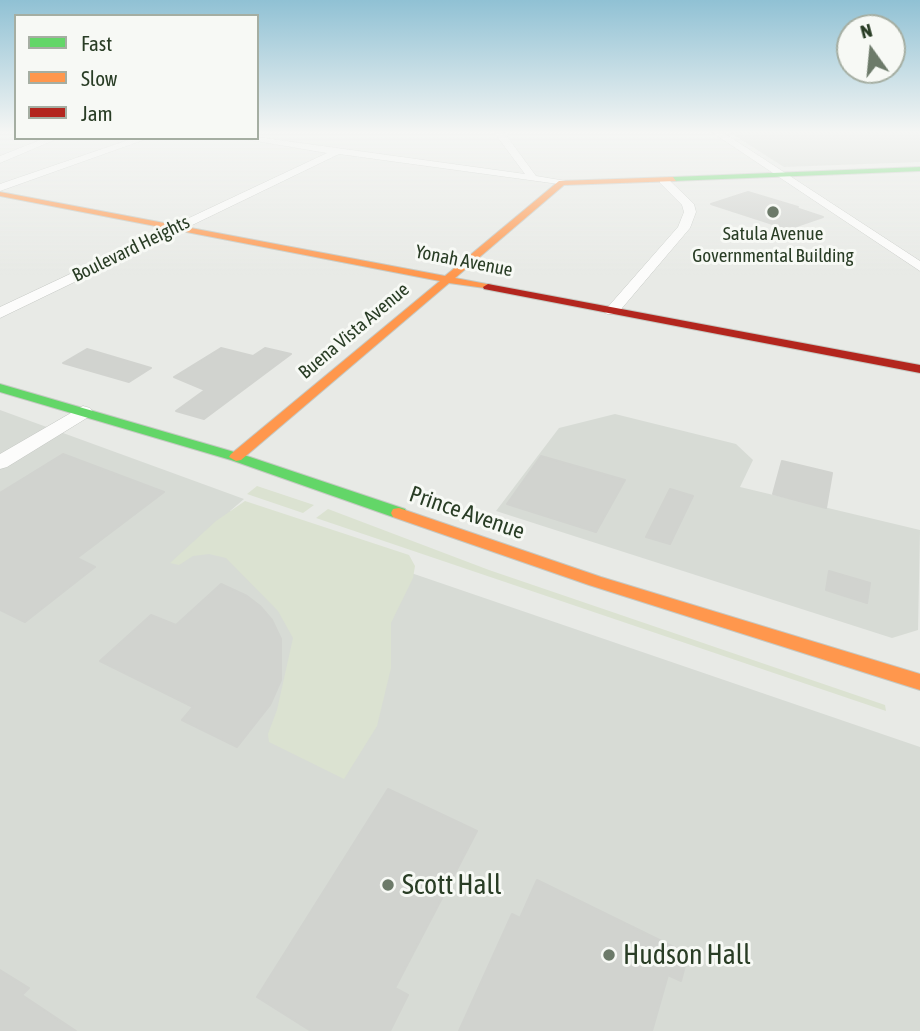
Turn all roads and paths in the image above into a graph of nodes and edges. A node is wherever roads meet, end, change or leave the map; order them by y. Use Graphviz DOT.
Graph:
graph roads {
  1 [pos="26,179"];
  2 [pos="278,179"];
  3 [pos="545,179"];
  4 [pos="702,179"];
  5 [pos="791,179"];
  6 [pos="664,181"];
  7 [pos="562,183"];
  8 [pos="0,188"];
  9 [pos="0,194"];
  10 [pos="175,228"];
  11 [pos="920,267"];
  12 [pos="447,279"];
  13 [pos="612,311"];
  14 [pos="0,313"];
  15 [pos="920,369"];
  16 [pos="0,388"];
  17 [pos="83,412"];
  18 [pos="236,457"];
  19 [pos="0,463"];
  20 [pos="920,682"];
  1 -- 8 [label="street"];
  2 -- 10 [label="street, Boulevard Heights"];
  3 -- 7 [label="street"];
  4 -- 6 [label="street"];
  5 -- 11 [label="street"];
  6 -- 7 [label="street"];
  6 -- 13 [label="street"];
  7 -- 12 [label="street, Buena Vista Avenue"];
  9 -- 10 [label="street, Yonah Avenue"];
  10 -- 12 [label="street, Yonah Avenue"];
  10 -- 14 [label="street, Boulevard Heights"];
  12 -- 13 [label="street, Yonah Avenue"];
  12 -- 18 [label="street, Buena Vista Avenue"];
  13 -- 15 [label="street, Yonah Avenue"];
  16 -- 17 [label="street, Prince Avenue"];
  17 -- 18 [label="street, Prince Avenue"];
  17 -- 19 [label="street"];
  18 -- 20 [label="street, Prince Avenue"];
}
